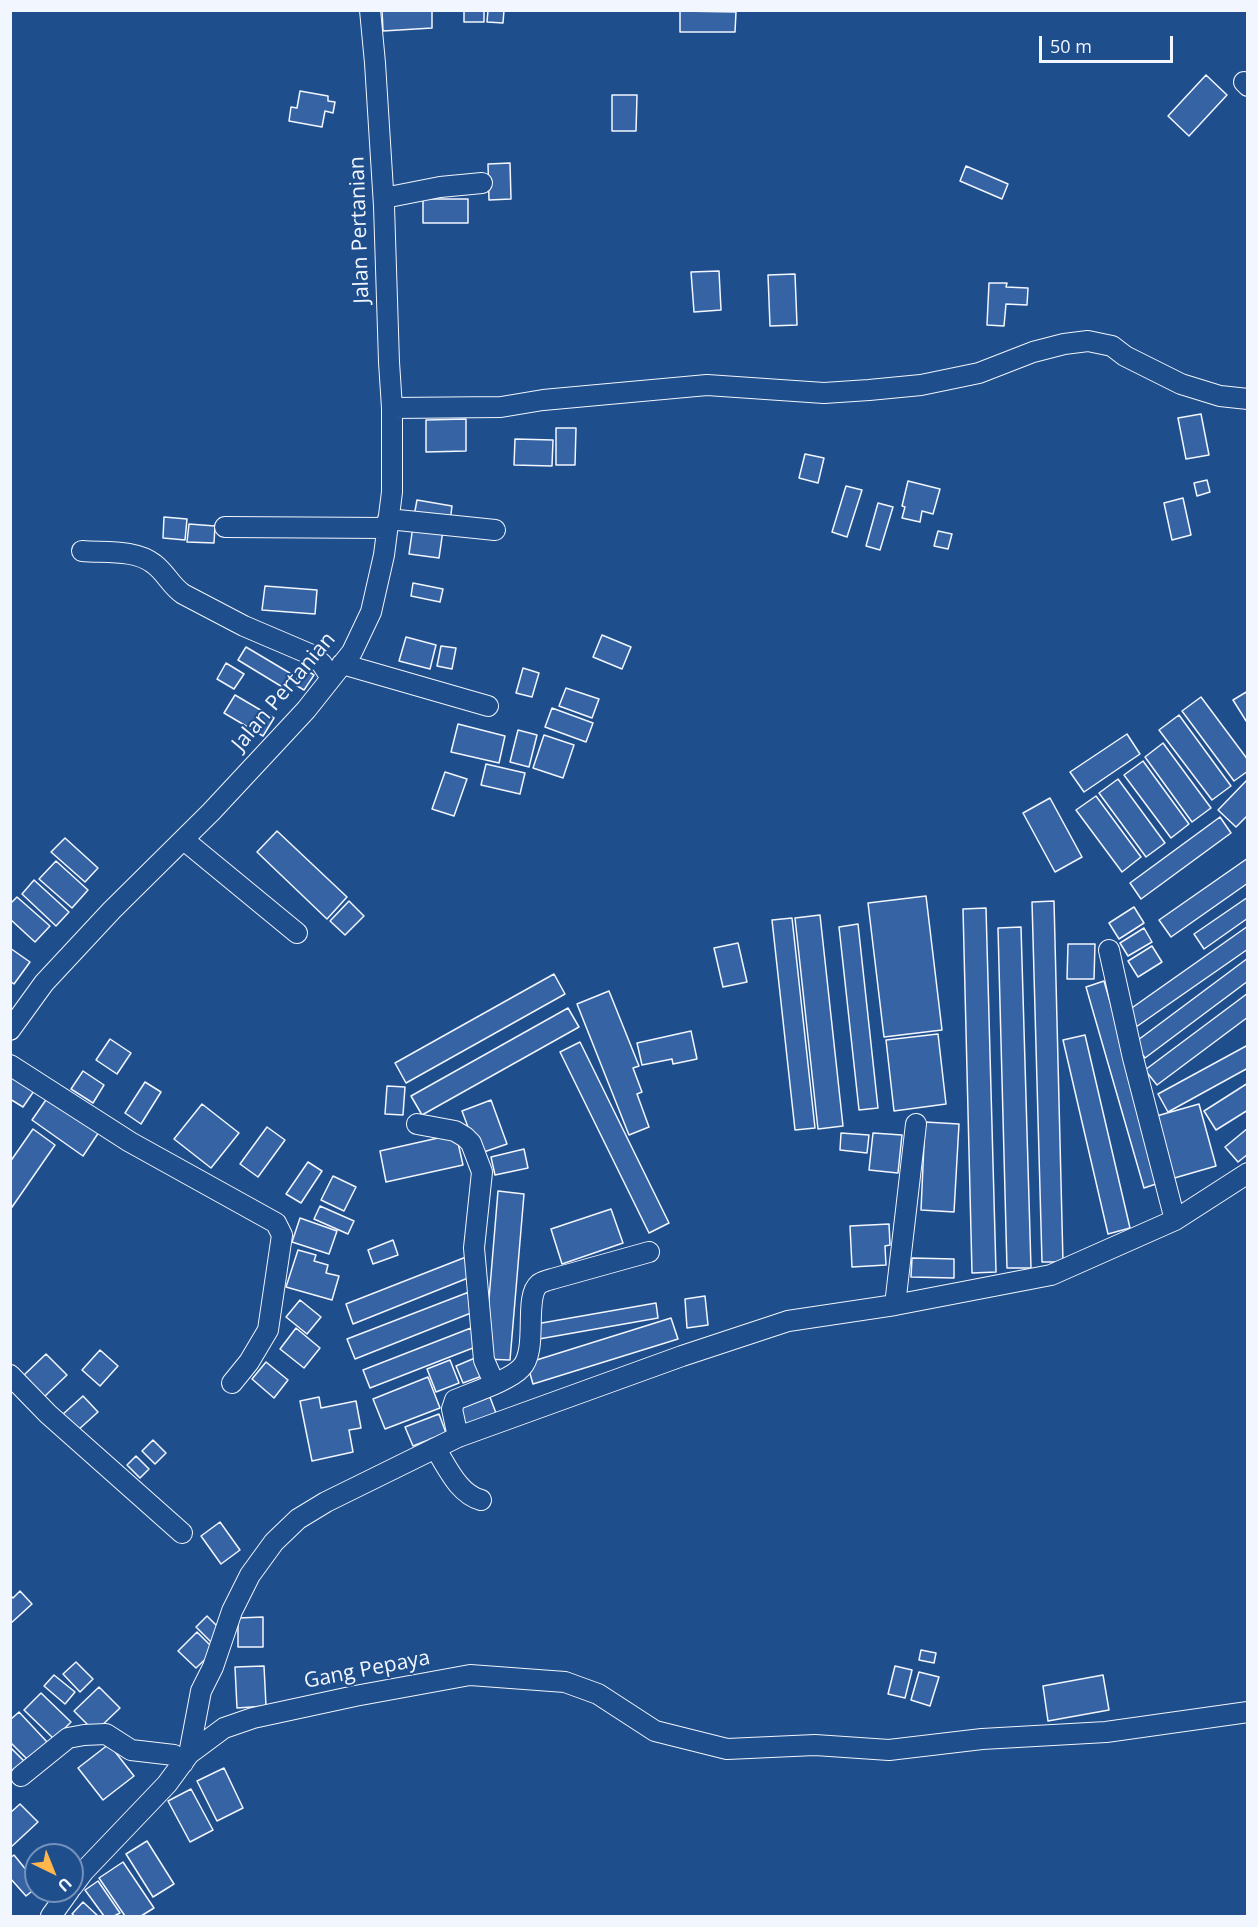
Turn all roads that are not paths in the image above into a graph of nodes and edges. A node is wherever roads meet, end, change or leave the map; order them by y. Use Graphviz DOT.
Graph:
graph roads {
  1 [pos="370,10"];
  2 [pos="482,183"];
  3 [pos="384,198"];
  4 [pos="1248,399"];
  5 [pos="392,408"];
  6 [pos="388,524"];
  7 [pos="225,527"];
  8 [pos="495,530"];
  9 [pos="82,551"];
  10 [pos="337,671"];
  11 [pos="488,706"];
  12 [pos="184,840"];
  13 [pos="297,933"];
  14 [pos="1109,950"];
  15 [pos="10,1030"];
  16 [pos="10,1065"];
  17 [pos="417,1124"];
  18 [pos="916,1124"];
  19 [pos="1248,1173"];
  20 [pos="1175,1220"];
  21 [pos="649,1252"];
  22 [pos="895,1305"];
  23 [pos="10,1375"];
  24 [pos="232,1383"];
  25 [pos="494,1383"];
  26 [pos="458,1437"];
  27 [pos="435,1448"];
  28 [pos="481,1500"];
  29 [pos="182,1533"];
  30 [pos="1248,1712"];
  31 [pos="186,1759"];
  32 [pos="21,1776"];
  33 [pos="84,1871"];
  34 [pos="61,1903"];
  35 [pos="51,1917"];
  1 -- 3 [label="street, Jalan Pertanian"];
  2 -- 3 [label="street"];
  3 -- 5 [label="street, Jalan Pertanian"];
  4 -- 5 [label="street"];
  5 -- 6 [label="street, Jalan Pertanian"];
  6 -- 7 [label="street"];
  6 -- 8 [label="street"];
  6 -- 10 [label="street, Jalan Pertanian"];
  9 -- 10 [label="street"];
  10 -- 11 [label="street"];
  10 -- 12 [label="street, Jalan Pertanian"];
  12 -- 13 [label="street"];
  12 -- 15 [label="street, Jalan Pertanian"];
  14 -- 20 [label="street"];
  16 -- 24 [label="street"];
  17 -- 25 [label="street"];
  18 -- 22 [label="street"];
  19 -- 20 [label="street"];
  20 -- 22 [label="street"];
  21 -- 25 [label="street"];
  22 -- 26 [label="street"];
  23 -- 29 [label="street"];
  25 -- 26 [label="street"];
  26 -- 27 [label="street"];
  27 -- 28 [label="street"];
  27 -- 31 [label="street"];
  30 -- 31 [label="street, Gang Pepaya"];
  31 -- 32 [label="street"];
  31 -- 33 [label="street, Gang Pepaya"];
  34 -- 35 [label="street"];
}
